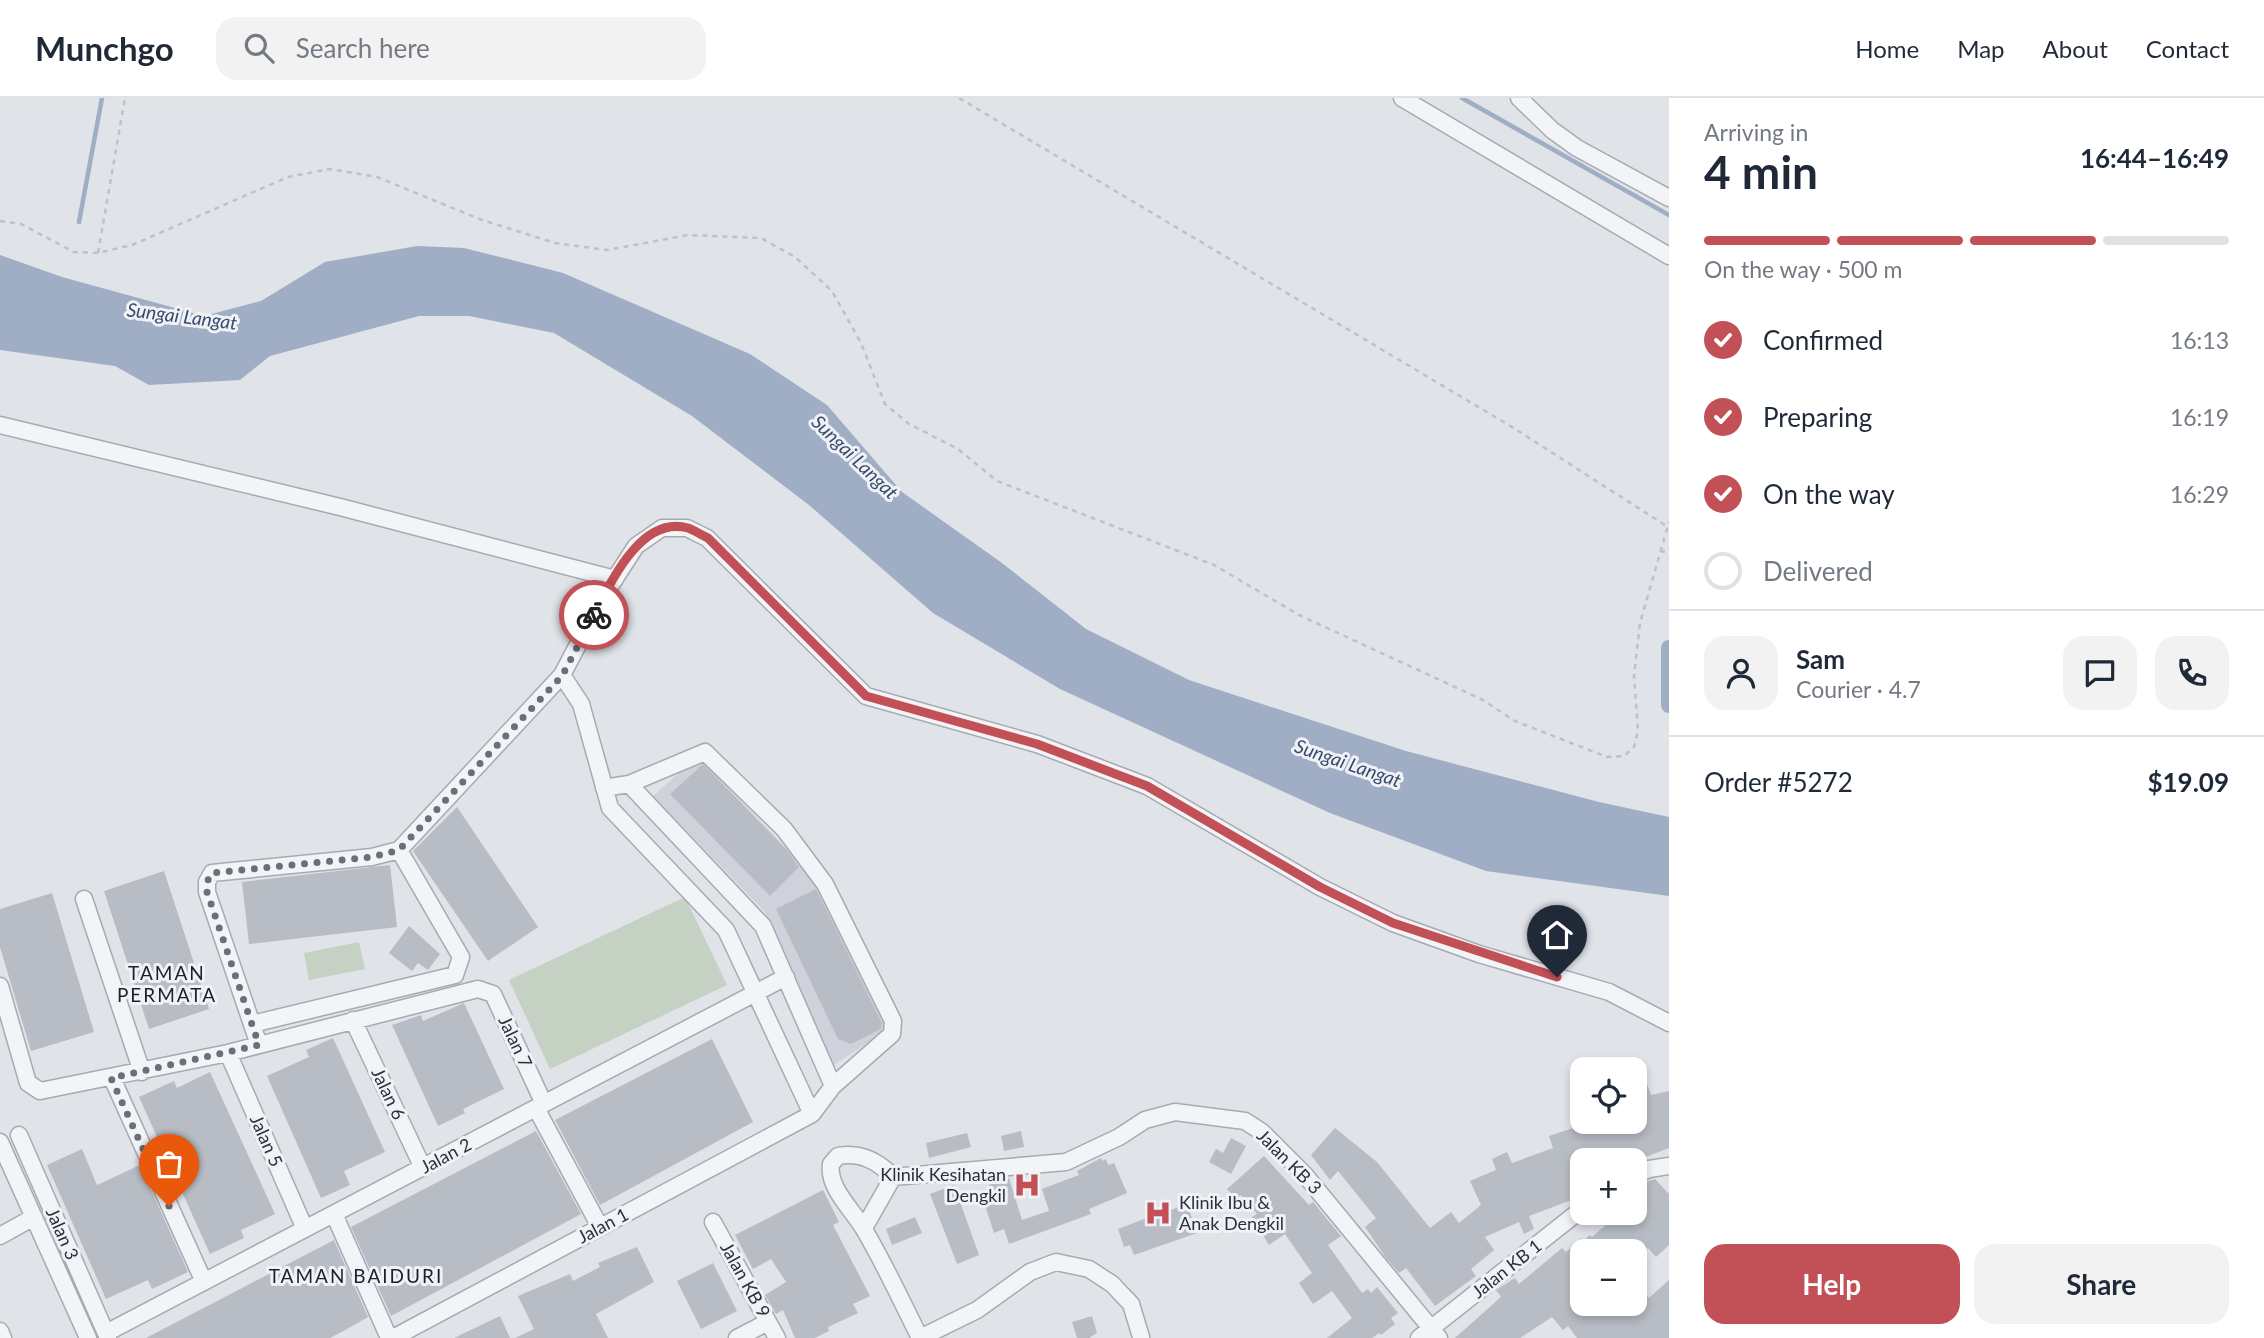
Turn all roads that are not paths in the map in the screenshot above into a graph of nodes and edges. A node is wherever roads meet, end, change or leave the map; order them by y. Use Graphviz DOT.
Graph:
graph roads {
  1 [pos="1402,98"];
  2 [pos="1519,98"];
  3 [pos="1669,198"];
  4 [pos="1669,256"];
  5 [pos="0,425"];
  6 [pos="615,579"];
  7 [pos="562,676"];
  8 [pos="629,784"];
  9 [pos="604,788"];
  10 [pos="399,850"];
  11 [pos="84,899"];
  12 [pos="786,977"];
  13 [pos="0,986"];
  14 [pos="754,994"];
  15 [pos="3,1007"];
  16 [pos="353,1020"];
  17 [pos="1669,1023"];
  18 [pos="252,1024"];
  19 [pos="259,1045"];
  20 [pos="228,1053"];
  21 [pos="142,1072"];
  22 [pos="111,1078"];
  23 [pos="832,1086"];
  24 [pos="540,1106"];
  25 [pos="812,1114"];
  26 [pos="19,1135"];
  27 [pos="0,1142"];
  28 [pos="1669,1166"];
  29 [pos="423,1168"];
  30 [pos="1647,1170"];
  31 [pos="893,1177"];
  32 [pos="334,1214"];
  33 [pos="34,1217"];
  34 [pos="1570,1219"];
  35 [pos="713,1222"];
  36 [pos="600,1227"];
  37 [pos="864,1228"];
  38 [pos="305,1229"];
  39 [pos="0,1236"];
  40 [pos="204,1282"];
  41 [pos="768,1322"];
  42 [pos="0,1331"];
  43 [pos="1430,1335"];
  44 [pos="107,1336"];
  45 [pos="1141,1337"];
  46 [pos="3,1338"];
  47 [pos="88,1338"];
  48 [pos="391,1338"];
  49 [pos="737,1338"];
  50 [pos="776,1338"];
  51 [pos="920,1338"];
  1 -- 4 [label="street"];
  2 -- 3 [label="street"];
  5 -- 6 [label="street"];
  6 -- 7 [label="street"];
  6 -- 17 [label="street"];
  7 -- 9 [label="street"];
  7 -- 10 [label="street"];
  8 -- 9 [label="street"];
  8 -- 12 [label="street"];
  8 -- 23 [label="street, Jalan 1"];
  9 -- 14 [label="street"];
  10 -- 18 [label="street"];
  10 -- 18 [label="street"];
  11 -- 21 [label="street"];
  12 -- 14 [label="street, Jalan 2"];
  12 -- 23 [label="street"];
  13 -- 15 [label="street"];
  14 -- 24 [label="street, Jalan 2"];
  14 -- 25 [label="street"];
  15 -- 22 [label="street"];
  16 -- 19 [label="street"];
  16 -- 24 [label="street, Jalan 7"];
  16 -- 29 [label="street, Jalan 6"];
  18 -- 19 [label="street"];
  19 -- 20 [label="street"];
  20 -- 21 [label="street"];
  20 -- 38 [label="street, Jalan 5"];
  21 -- 22 [label="street"];
  22 -- 40 [label="street"];
  23 -- 25 [label="street, Jalan 1"];
  24 -- 29 [label="street, Jalan 2"];
  24 -- 36 [label="street, Jalan 7"];
  25 -- 36 [label="street, Jalan 1"];
  26 -- 44 [label="street, Jalan 3"];
  27 -- 33 [label="street"];
  28 -- 30 [label="street"];
  29 -- 32 [label="street, Jalan 2"];
  31 -- 37 [label="street"];
  31 -- 37 [label="street"];
  31 -- 43 [label="street, Jalan KB 3"];
  32 -- 38 [label="street, Jalan 2"];
  32 -- 48 [label="street"];
  33 -- 39 [label="street"];
  33 -- 47 [label="street"];
  34 -- 43 [label="street, Jalan KB 1"];
  35 -- 41 [label="street, Jalan KB 9"];
  36 -- 48 [label="street, Jalan 1"];
  37 -- 51 [label="street"];
  38 -- 40 [label="street, Jalan 2"];
  40 -- 44 [label="street, Jalan 2"];
  41 -- 49 [label="street"];
  41 -- 50 [label="street, Jalan KB 9"];
  42 -- 46 [label="street"];
  45 -- 51 [label="street"];
}
